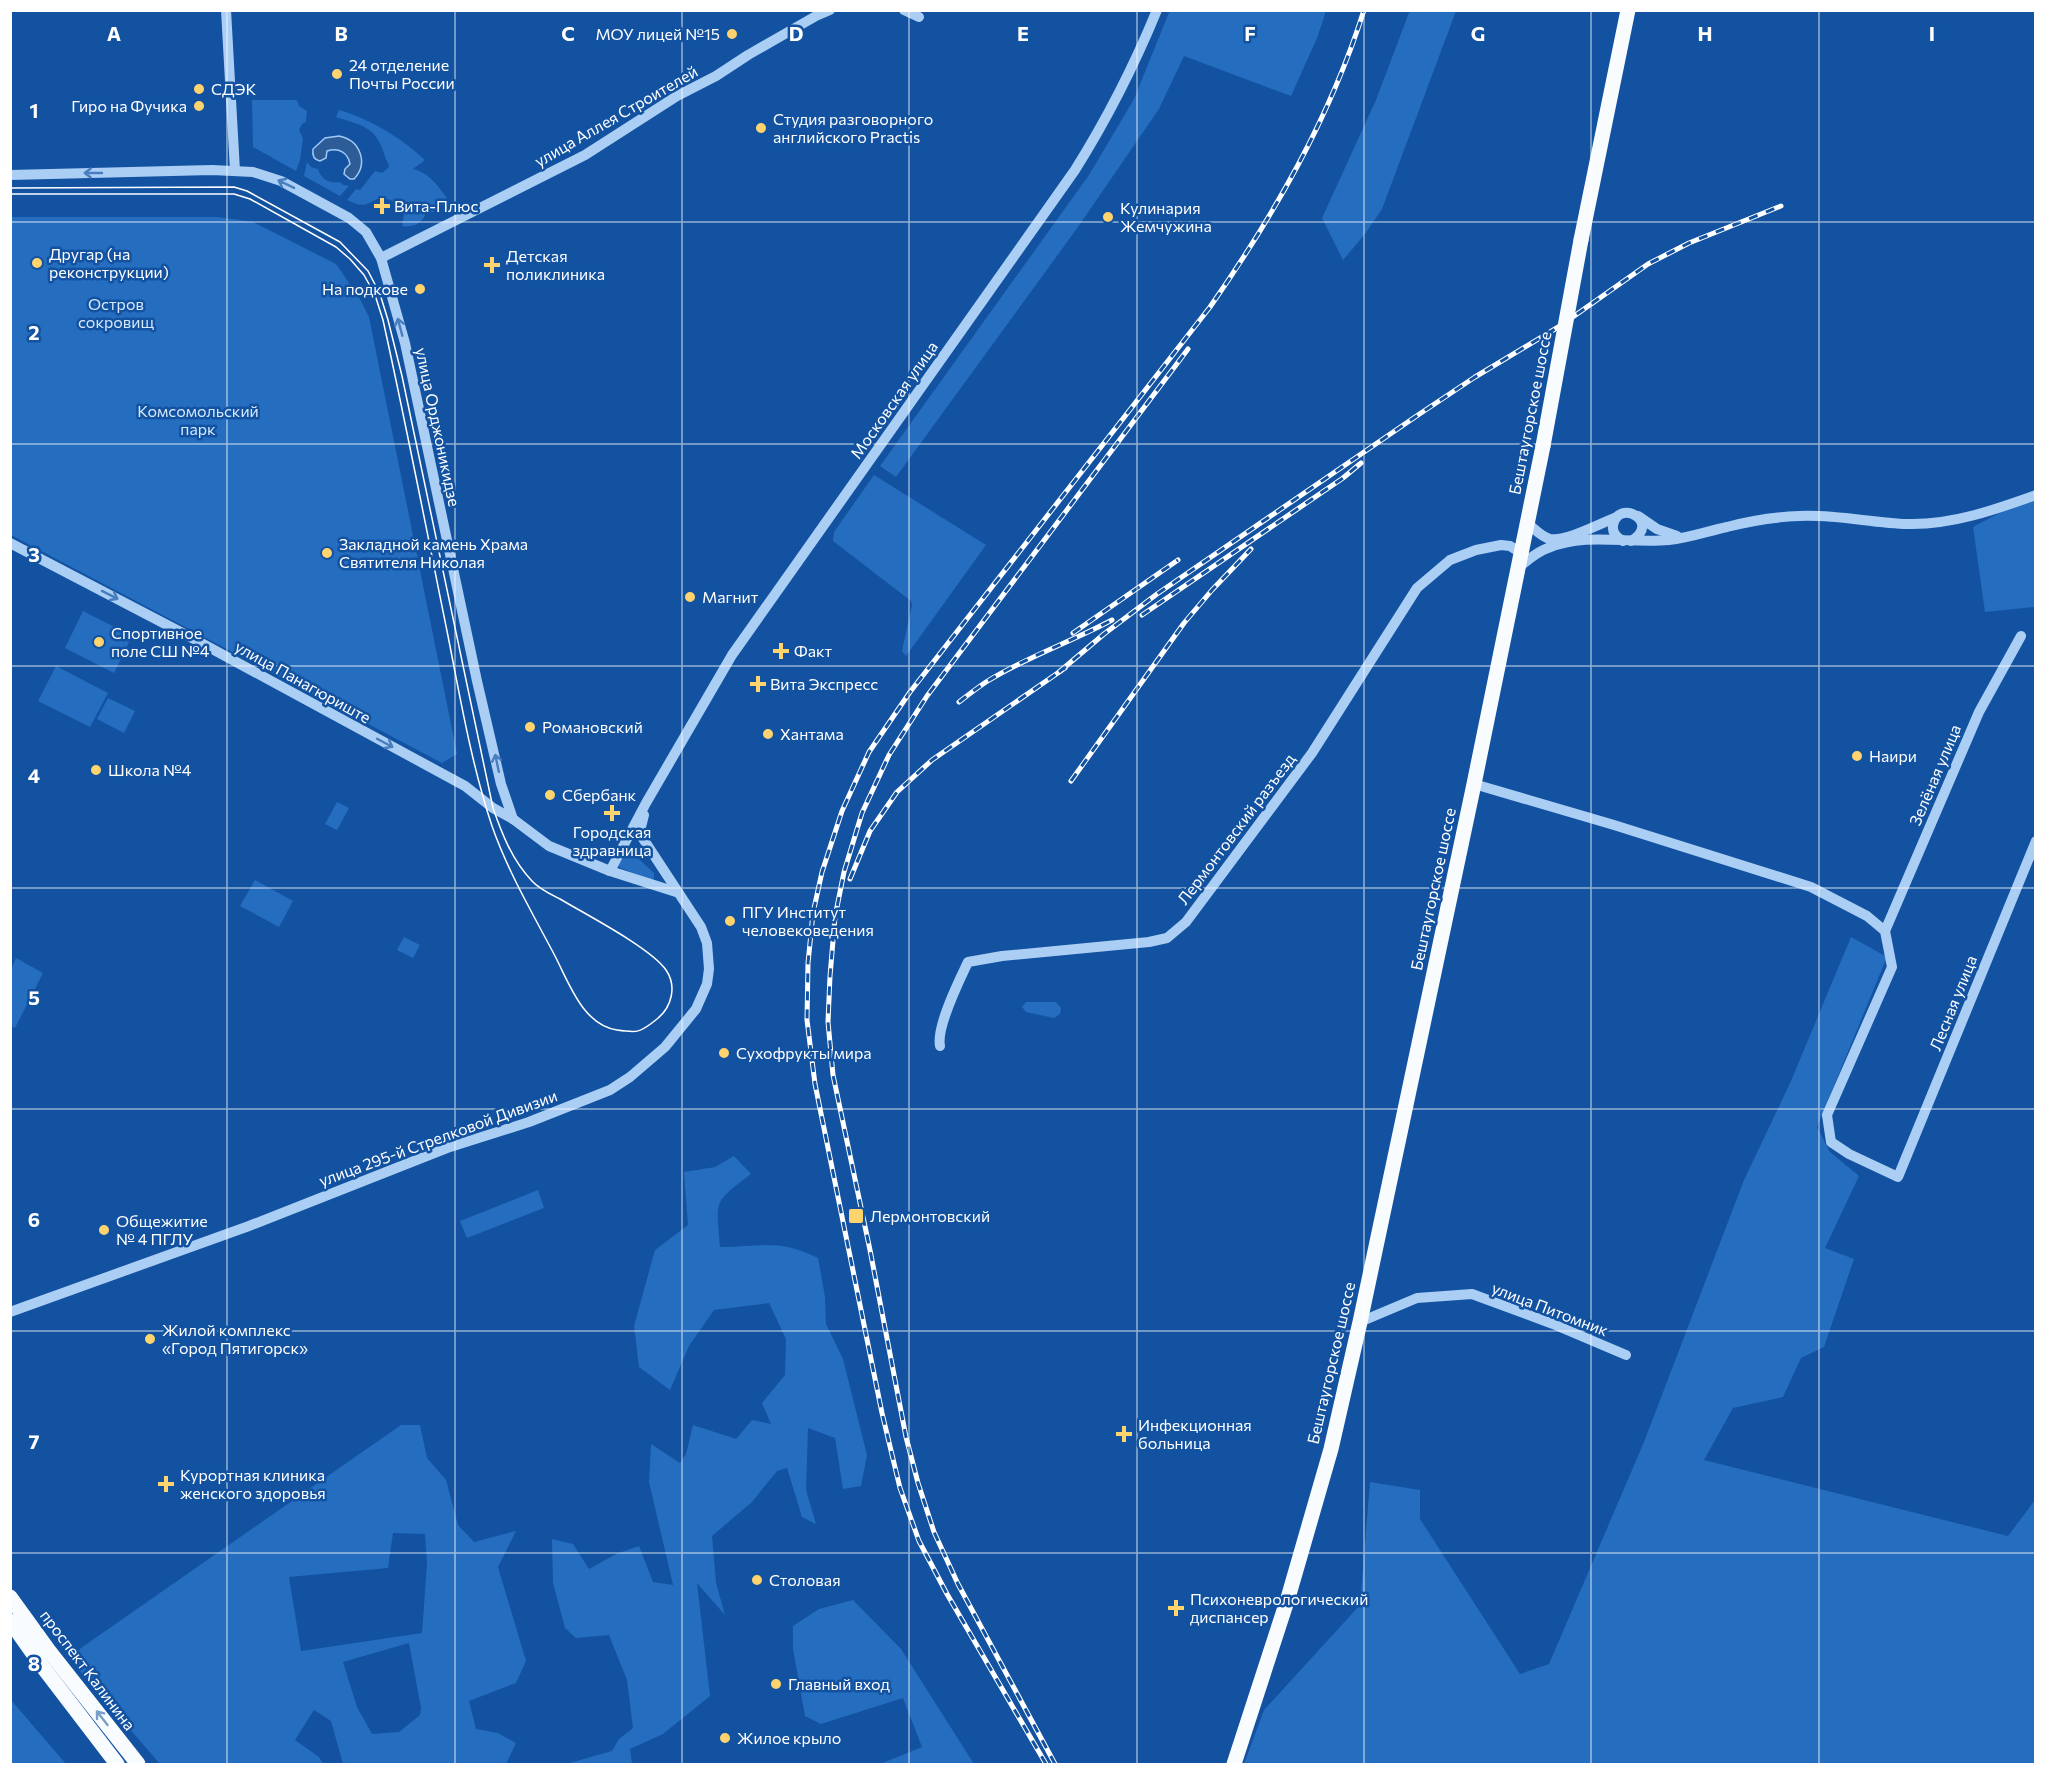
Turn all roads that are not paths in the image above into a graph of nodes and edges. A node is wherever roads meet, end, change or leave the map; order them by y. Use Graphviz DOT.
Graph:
graph roads {
  1 [pos="226,10"];
  2 [pos="830,10"];
  3 [pos="904,10"];
  4 [pos="1157,10"];
  5 [pos="1628,10"];
  6 [pos="919,17"];
  7 [pos="235,171"];
  8 [pos="10,175"];
  9 [pos="381,258"];
  10 [pos="2036,495"];
  11 [pos="1638,516"];
  12 [pos="1617,517"];
  13 [pos="1527,523"];
  14 [pos="1686,537"];
  15 [pos="1628,541"];
  16 [pos="10,543"];
  17 [pos="1521,553"];
  18 [pos="1518,568"];
  19 [pos="2021,636"];
  20 [pos="1474,784"];
  21 [pos="646,803"];
  22 [pos="513,819"];
  23 [pos="2036,841"];
  24 [pos="610,870"];
  25 [pos="676,892"];
  26 [pos="1885,931"];
  27 [pos="940,1046"];
  28 [pos="10,1312"];
  29 [pos="1360,1322"];
  30 [pos="1626,1355"];
  31 [pos="10,1597"];
  32 [pos="10,1621"];
  33 [pos="117,1764"];
  34 [pos="138,1764"];
  35 [pos="1234,1764"];
  1 -- 7 [label="street"];
  2 -- 9 [label="street, улица Аллея Строителей"];
  3 -- 6 [label="street"];
  4 -- 21 [label="street, Московская улица"];
  5 -- 13 [label="main road, Бештаугорское шоссе, bridge"];
  7 -- 8 [label="street, улица Орджоникидзе, one-way"];
  9 -- 7 [label="street, улица Орджоникидзе, one-way"];
  22 -- 9 [label="street, улица Орджоникидзе, one-way"];
  10 -- 14 [label="street"];
  11 -- 12 [label="street"];
  11 -- 14 [label="street"];
  11 -- 15 [label="street"];
  12 -- 13 [label="street"];
  12 -- 15 [label="street"];
  13 -- 17 [label="main road, Бештаугорское шоссе"];
  14 -- 15 [label="street"];
  15 -- 18 [label="street"];
  16 -- 22 [label="street, улица Панагюриште, one-way"];
  17 -- 18 [label="main road, Бештаугорское шоссе"];
  17 -- 27 [label="street, Лермонтовский разъезд"];
  18 -- 20 [label="main road, Бештаугорское шоссе"];
  19 -- 26 [label="street, Зелёная улица"];
  20 -- 26 [label="street"];
  20 -- 29 [label="main road, Бештаугорское шоссе"];
  21 -- 24 [label="street, Московская улица"];
  21 -- 25 [label="street, Московская улица"];
  22 -- 24 [label="street"];
  23 -- 26 [label="street, Лесная улица"];
  24 -- 25 [label="street"];
  25 -- 28 [label="street, улица 295-й Стрелковой Дивизии"];
  29 -- 30 [label="street, улица Питомник"];
  29 -- 35 [label="main road, Бештаугорское шоссе"];
  34 -- 31 [label="main road, проспект Калинина, one-way"];
  32 -- 33 [label="main road, проспект Калинина"];
}
